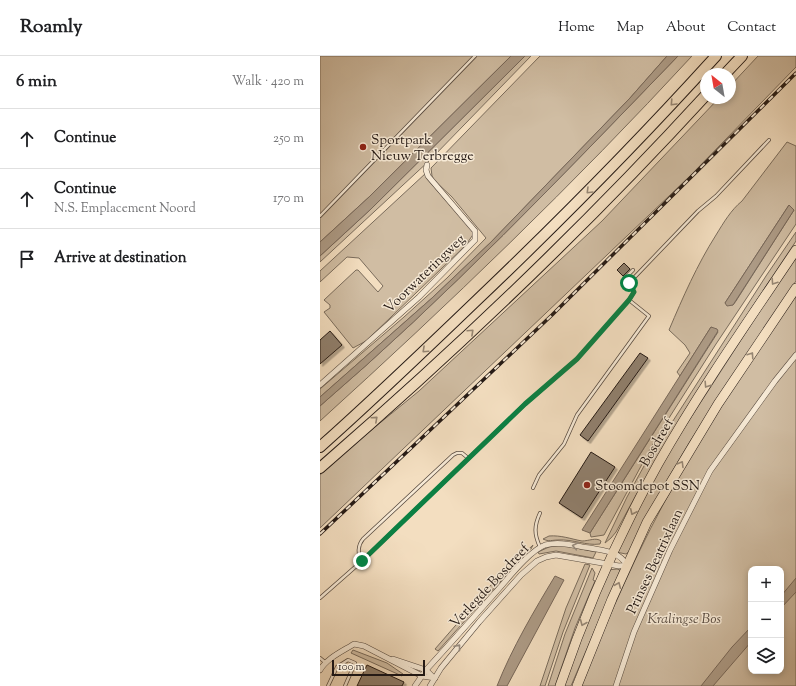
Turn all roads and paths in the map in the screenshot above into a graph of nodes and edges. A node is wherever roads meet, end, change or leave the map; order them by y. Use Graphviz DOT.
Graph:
graph roads {
  1 [pos="475,56"];
  2 [pos="716,56"];
  3 [pos="742,56"];
  4 [pos="731,68"];
  5 [pos="700,101"];
  6 [pos="769,140"];
  7 [pos="427,165"];
  8 [pos="320,216"];
  9 [pos="796,250"];
  10 [pos="633,270"];
  11 [pos="629,283"];
  12 [pos="796,288"];
  13 [pos="629,300"];
  14 [pos="796,355"];
  15 [pos="320,385"];
  16 [pos="320,447"];
  17 [pos="468,458"];
  18 [pos="320,468"];
  19 [pos="533,488"];
  20 [pos="540,513"];
  21 [pos="541,547"];
  22 [pos="614,553"];
  23 [pos="362,561"];
  24 [pos="608,564"];
  25 [pos="627,565"];
  26 [pos="320,598"];
  27 [pos="386,657"];
  28 [pos="320,658"];
  29 [pos="326,663"];
  30 [pos="320,670"];
  31 [pos="426,670"];
  32 [pos="422,676"];
  33 [pos="435,678"];
  34 [pos="328,686"];
  35 [pos="345,686"];
  36 [pos="415,686"];
  37 [pos="430,686"];
  38 [pos="560,686"];
  39 [pos="577,686"];
  40 [pos="616,686"];
  1 -- 8 [label="lane"];
  2 -- 16 [label="highway, one-way"];
  3 -- 4 [label="highway"];
  18 -- 5 [label="highway, one-way"];
  6 -- 11 [label="lane"];
  7 -- 15 [label="street, Voorwateringweg"];
  9 -- 22 [label="highway, Bosdreef, one-way"];
  10 -- 11 [label="lane"];
  11 -- 13 [label="lane"];
  25 -- 12 [label="highway, one-way"];
  13 -- 17 [label="lane"];
  13 -- 19 [label="lane"];
  14 -- 40 [label="street, Prinses Beatrixlaan"];
  17 -- 23 [label="lane"];
  17 -- 23 [label="lane"];
  20 -- 21 [label="lane"];
  22 -- 21 [label="street, Verlegde Bosdreef, one-way"];
  21 -- 31 [label="street, Verlegde Bosdreef"];
  22 -- 24 [label="highway, Bosdreef"];
  22 -- 25 [label="street"];
  23 -- 26 [label="lane"];
  24 -- 25 [label="street, Verlegde Bosdreef"];
  33 -- 24 [label="street, Verlegde Bosdreef, one-way"];
  24 -- 38 [label="highway, Bosdreef, one-way"];
  39 -- 25 [label="highway, one-way"];
  27 -- 29 [label="street"];
  27 -- 31 [label="street"];
  27 -- 32 [label="street"];
  28 -- 29 [label="lane"];
  29 -- 30 [label="street"];
  31 -- 32 [label="street, Verlegde Bosdreef"];
  31 -- 33 [label="street"];
  32 -- 33 [label="street"];
  32 -- 36 [label="street, Verlegde Bosdreef"];
  33 -- 37 [label="street, Verlegde Bosdreef"];
  34 -- 35 [label="lane"];
}
